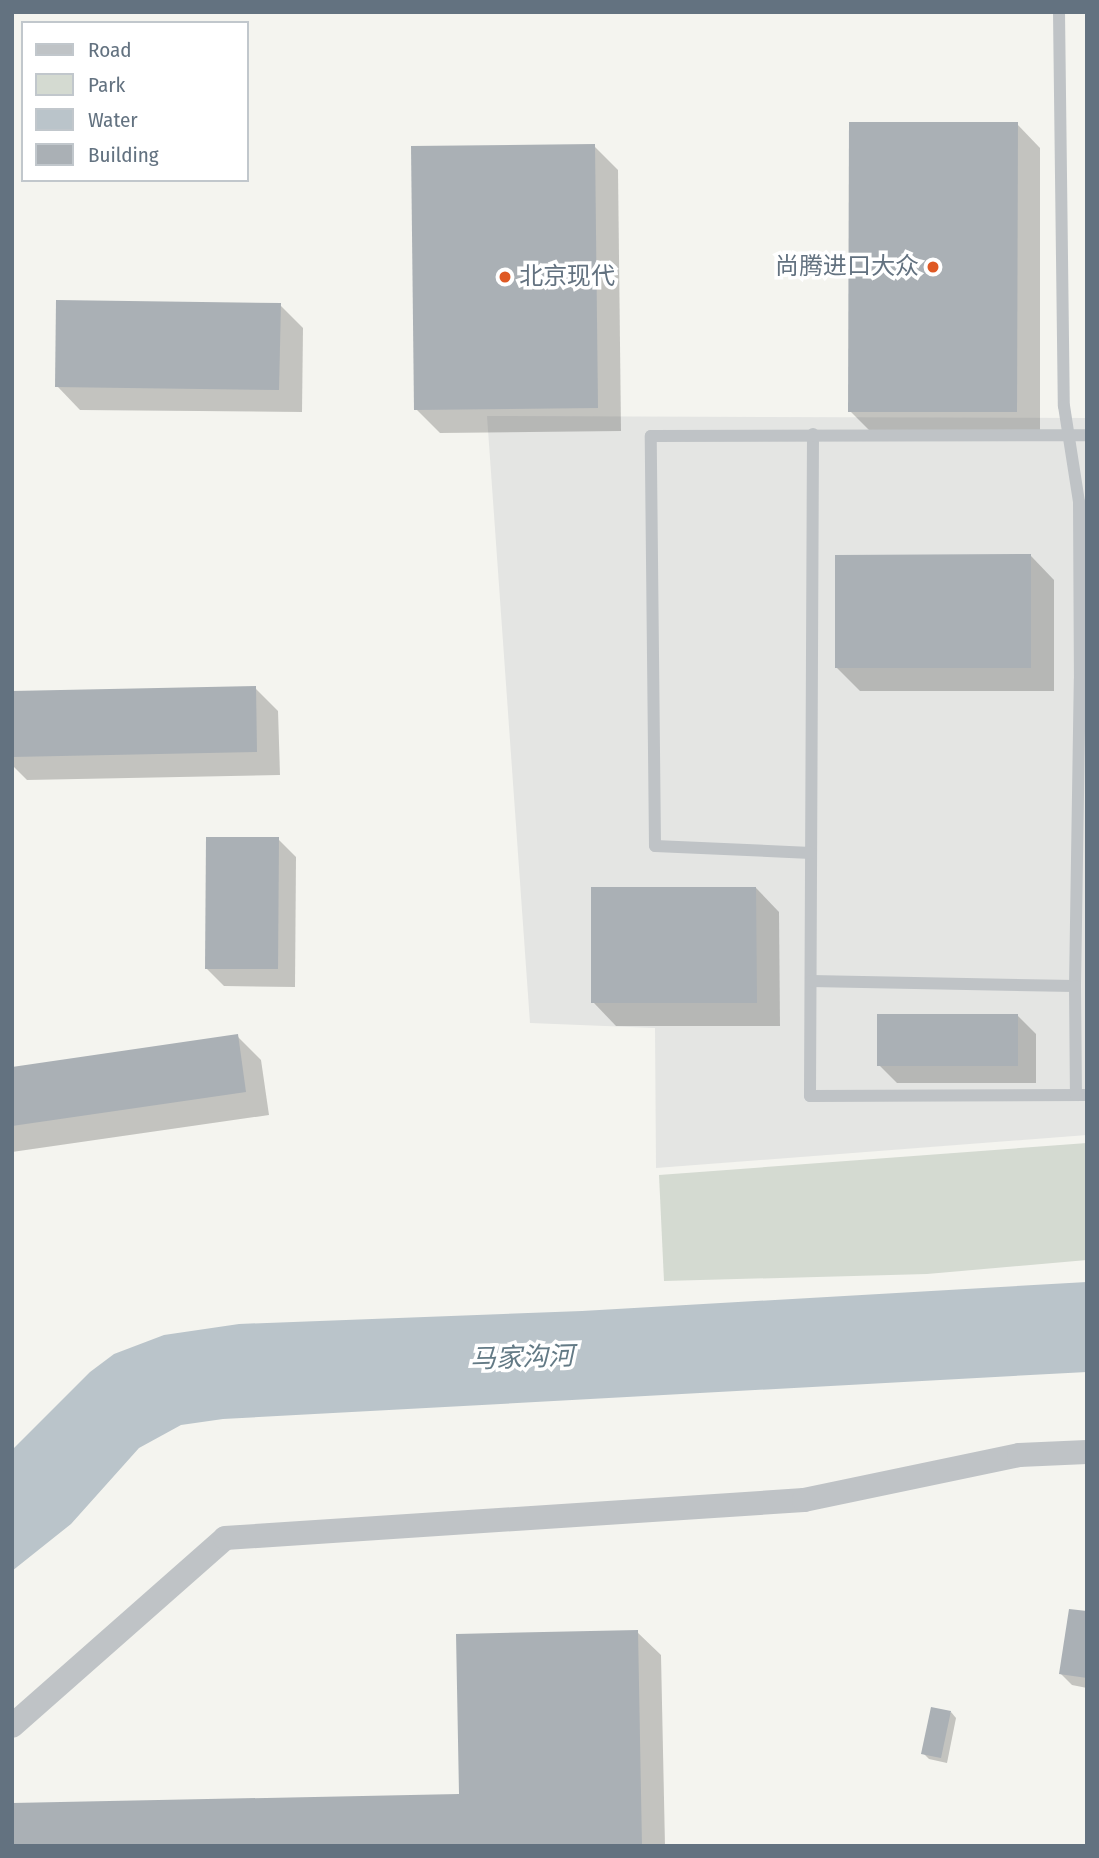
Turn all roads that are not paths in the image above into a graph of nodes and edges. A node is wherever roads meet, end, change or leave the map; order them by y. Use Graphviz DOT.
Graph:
graph roads {
  1 [pos="1059,12"];
  2 [pos="813,434"];
  3 [pos="1069,435"];
  4 [pos="1087,435"];
  5 [pos="1083,679"];
  6 [pos="811,853"];
  7 [pos="811,981"];
  8 [pos="1074,986"];
  9 [pos="1081,1095"];
  10 [pos="1087,1452"];
  11 [pos="12,1726"];
  1 -- 3 [label="lane"];
  2 -- 3 [label="lane"];
  2 -- 6 [label="lane"];
  2 -- 6 [label="lane"];
  3 -- 4 [label="lane"];
  3 -- 5 [label="lane"];
  5 -- 8 [label="lane"];
  6 -- 7 [label="lane"];
  7 -- 8 [label="lane"];
  7 -- 9 [label="lane"];
  8 -- 9 [label="lane"];
  10 -- 11 [label="street"];
}
